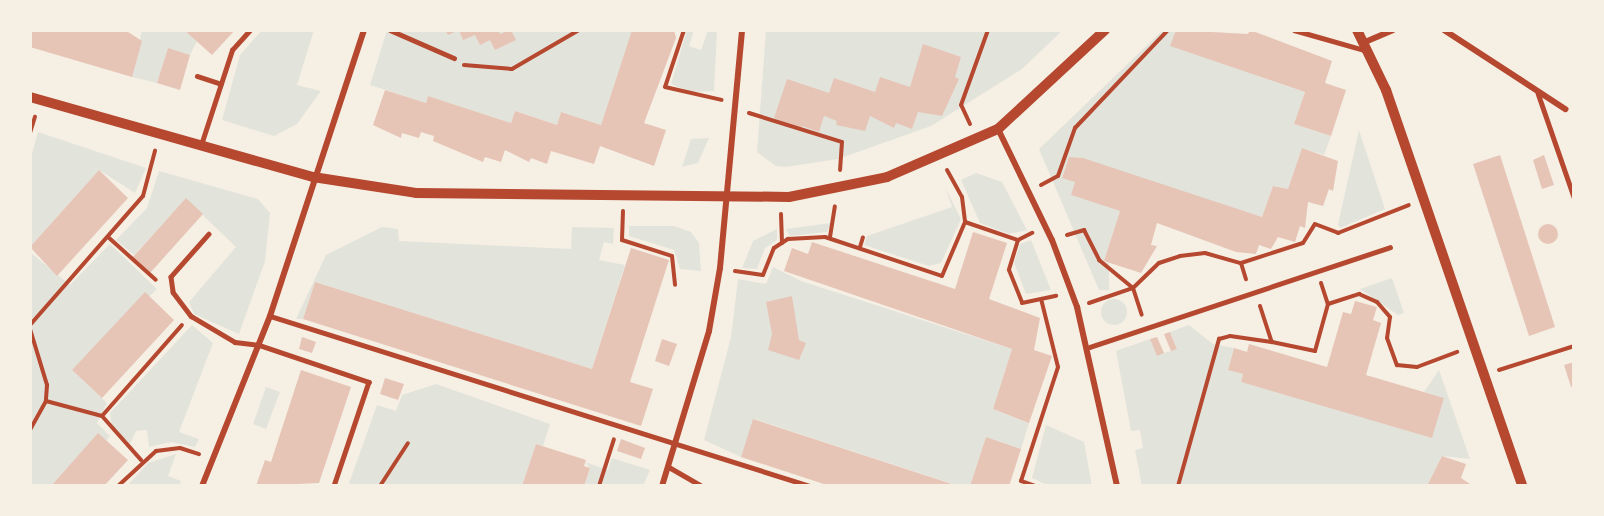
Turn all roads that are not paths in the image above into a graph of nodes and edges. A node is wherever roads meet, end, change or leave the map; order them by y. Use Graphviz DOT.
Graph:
graph roads {
  1 [pos="250,30"];
  2 [pos="364,30"];
  3 [pos="390,30"];
  4 [pos="742,30"];
  5 [pos="1105,30"];
  6 [pos="1294,30"];
  7 [pos="1357,30"];
  8 [pos="1393,30"];
  9 [pos="1444,30"];
  10 [pos="1367,47"];
  11 [pos="454,58"];
  12 [pos="197,76"];
  13 [pos="221,84"];
  14 [pos="1537,90"];
  15 [pos="30,97"];
  16 [pos="1565,109"];
  17 [pos="998,129"];
  18 [pos="200,147"];
  19 [pos="313,177"];
  20 [pos="1574,197"];
  21 [pos="728,198"];
  22 [pos="209,234"];
  23 [pos="1390,247"];
  24 [pos="270,316"];
  25 [pos="259,345"];
  26 [pos="1090,347"];
  27 [pos="678,443"];
  28 [pos="669,467"];
  29 [pos="202,486"];
  30 [pos="334,486"];
  31 [pos="662,486"];
  32 [pos="702,486"];
  33 [pos="810,486"];
  34 [pos="1117,486"];
  35 [pos="1522,486"];
  1 -- 13 [label="lane"];
  2 -- 19 [label="street"];
  3 -- 11 [label="lane"];
  4 -- 21 [label="street"];
  5 -- 17 [label="street"];
  6 -- 10 [label="lane"];
  7 -- 10 [label="street"];
  8 -- 10 [label="street"];
  9 -- 14 [label="street"];
  10 -- 35 [label="street"];
  12 -- 13 [label="lane"];
  13 -- 18 [label="lane"];
  14 -- 16 [label="street"];
  14 -- 20 [label="lane"];
  15 -- 18 [label="street"];
  17 -- 21 [label="street"];
  17 -- 26 [label="street"];
  18 -- 19 [label="street"];
  19 -- 21 [label="street"];
  19 -- 24 [label="street"];
  21 -- 27 [label="street"];
  22 -- 25 [label="lane"];
  23 -- 26 [label="lane"];
  24 -- 25 [label="street"];
  24 -- 27 [label="lane"];
  25 -- 29 [label="street"];
  25 -- 30 [label="lane"];
  26 -- 34 [label="street"];
  27 -- 28 [label="street"];
  27 -- 33 [label="lane"];
  28 -- 31 [label="street"];
  28 -- 32 [label="lane"];
}
